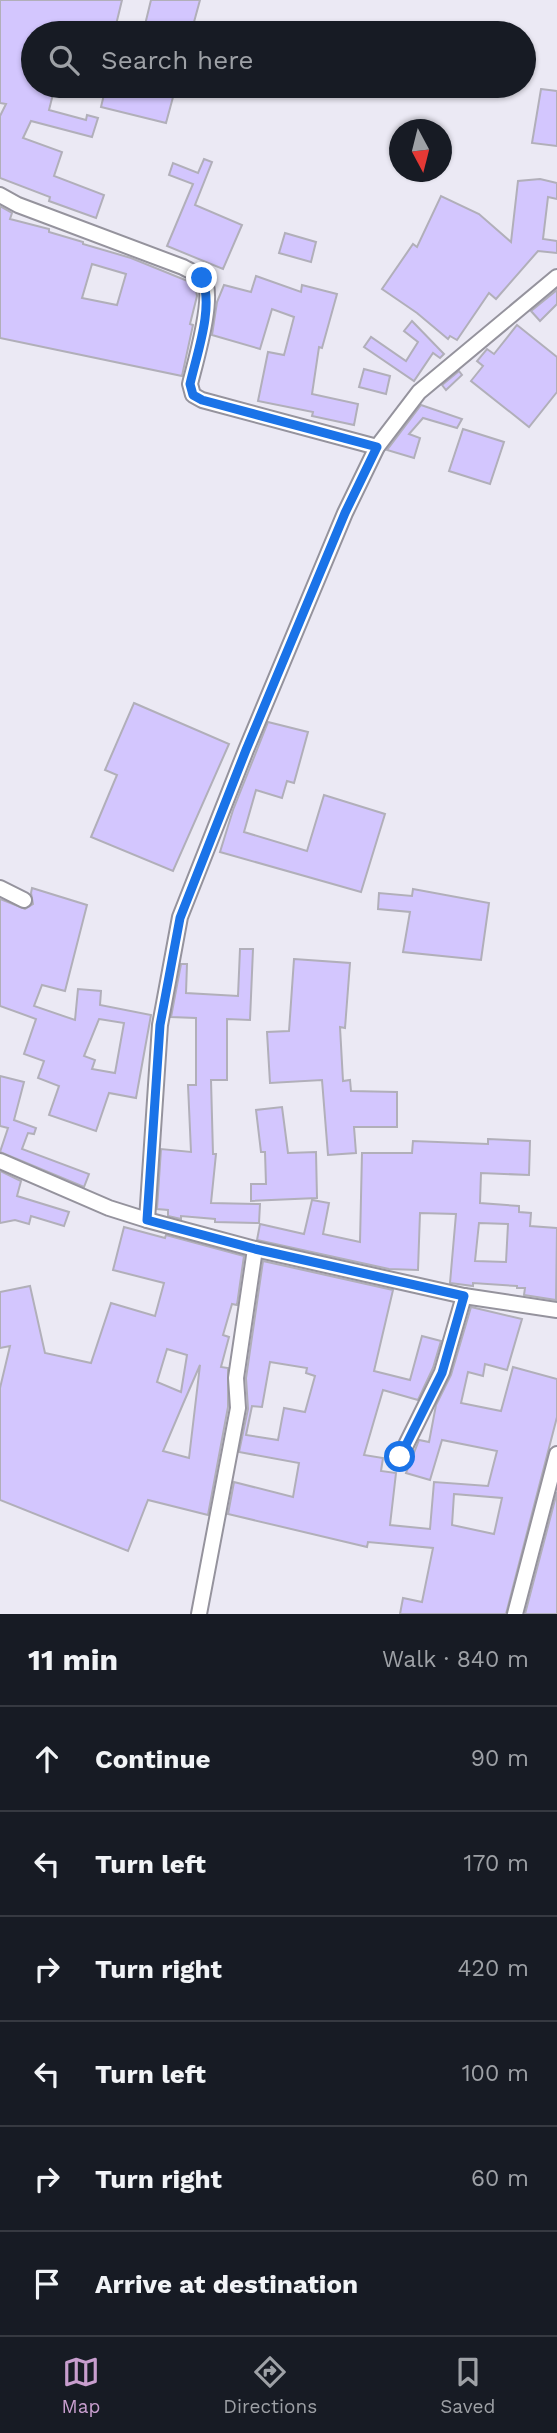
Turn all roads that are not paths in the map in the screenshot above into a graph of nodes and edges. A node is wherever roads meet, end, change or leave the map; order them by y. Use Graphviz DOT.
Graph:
graph roads {
  1 [pos="0,195"];
  2 [pos="557,277"];
  3 [pos="377,447"];
  4 [pos="0,888"];
  5 [pos="24,900"];
  6 [pos="0,1161"];
  7 [pos="147,1220"];
  8 [pos="255,1249"];
  9 [pos="464,1296"];
  10 [pos="557,1310"];
  11 [pos="557,1454"];
  12 [pos="400,1457"];
  13 [pos="199,1614"];
  14 [pos="515,1614"];
  1 -- 3 [label="street"];
  2 -- 3 [label="street"];
  3 -- 7 [label="street"];
  4 -- 5 [label="street"];
  6 -- 7 [label="street"];
  7 -- 8 [label="street"];
  8 -- 9 [label="street"];
  8 -- 13 [label="street"];
  9 -- 10 [label="street"];
  9 -- 12 [label="street"];
  11 -- 14 [label="street"];
}
